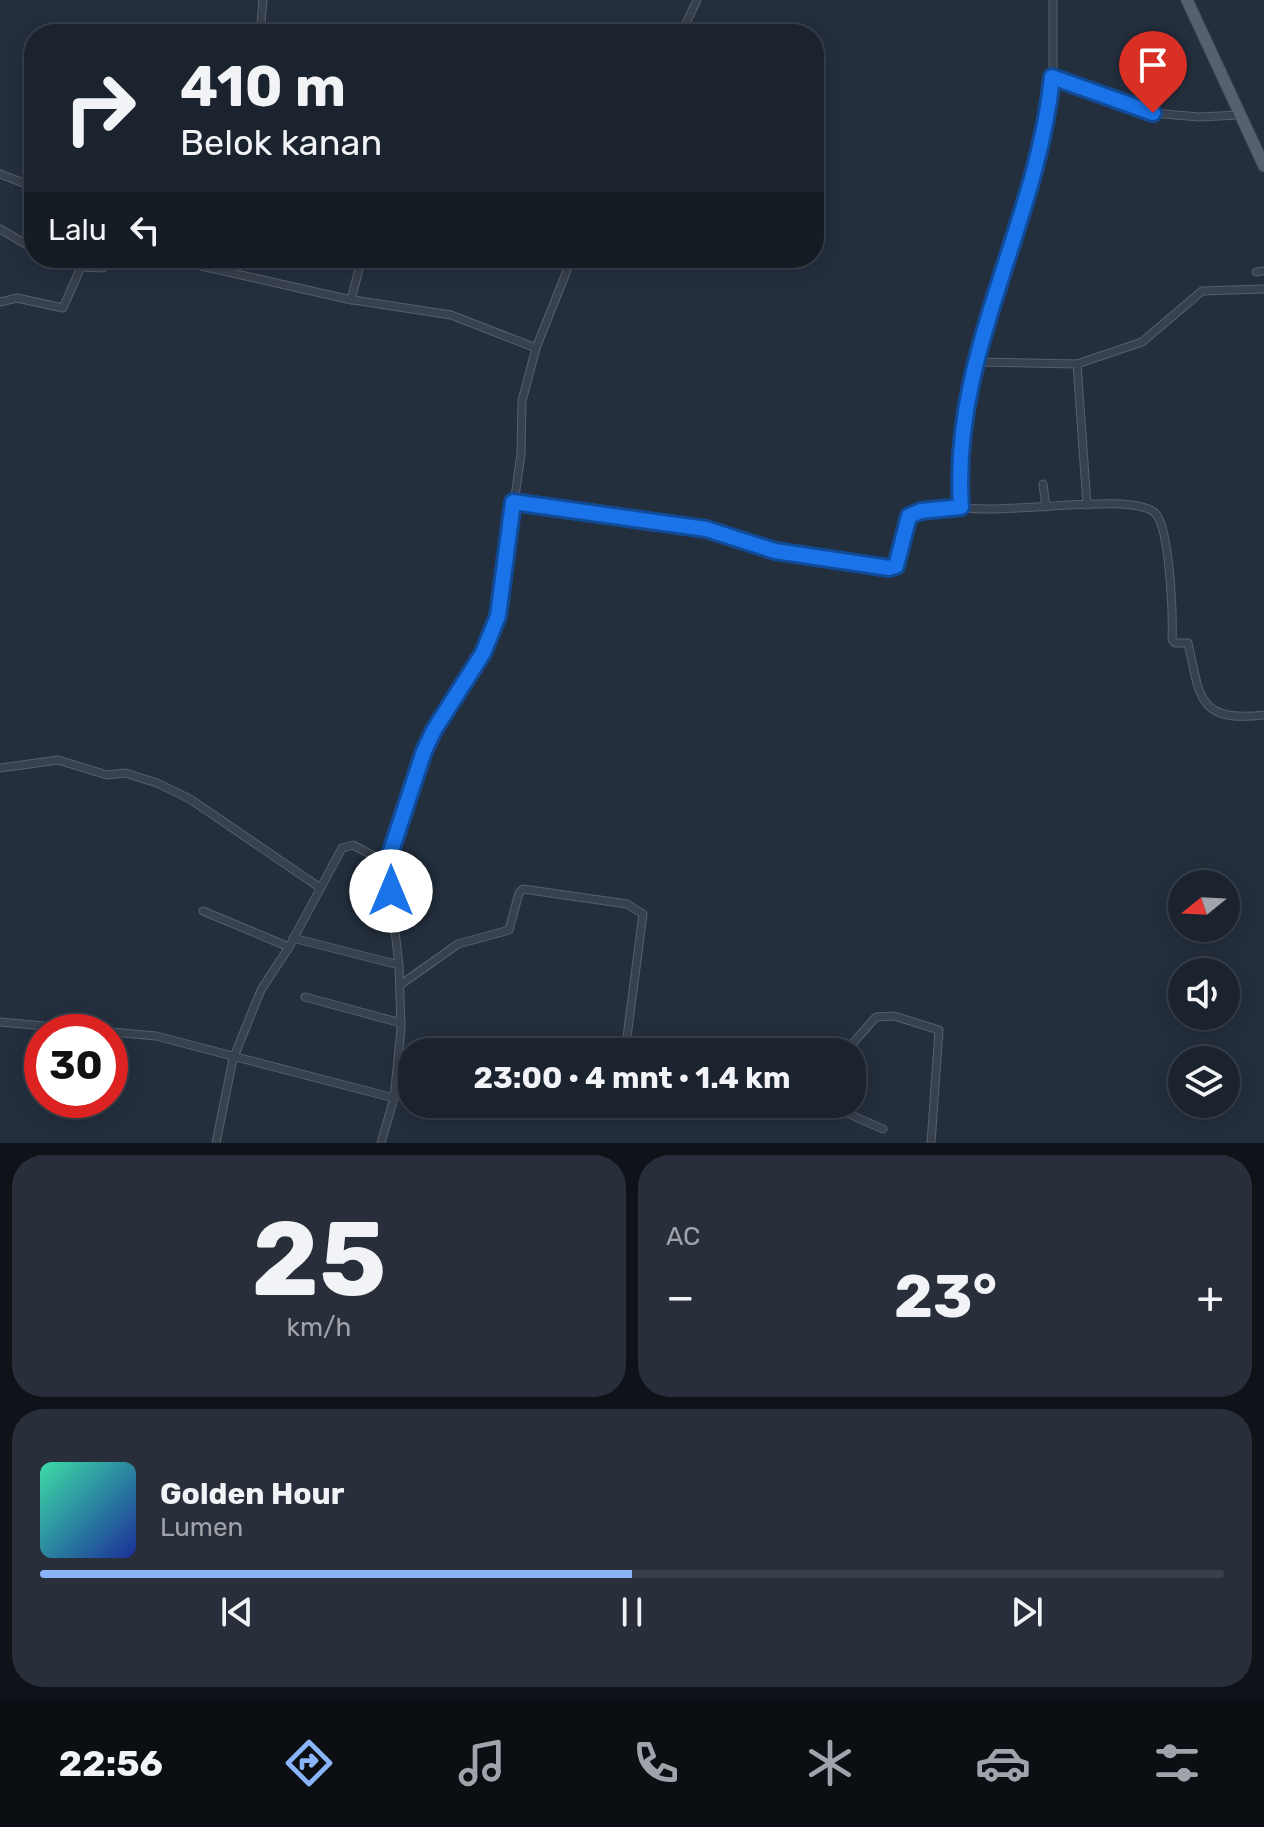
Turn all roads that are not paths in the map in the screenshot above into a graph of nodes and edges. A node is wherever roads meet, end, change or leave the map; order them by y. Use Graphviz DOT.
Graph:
graph roads {
  1 [pos="263,0"];
  2 [pos="697,0"];
  3 [pos="1053,0"];
  4 [pos="1187,0"];
  5 [pos="261,24"];
  6 [pos="686,24"];
  7 [pos="1052,77"];
  8 [pos="1240,115"];
  9 [pos="1264,166"];
  10 [pos="0,174"];
  11 [pos="24,183"];
  12 [pos="0,229"];
  13 [pos="24,243"];
  14 [pos="81,268"];
  15 [pos="214,268"];
  16 [pos="359,268"];
  17 [pos="568,268"];
  18 [pos="1264,289"];
  19 [pos="351,300"];
  20 [pos="0,302"];
  21 [pos="536,348"];
  22 [pos="976,362"];
  23 [pos="1077,364"];
  24 [pos="1043,484"];
  25 [pos="513,502"];
  26 [pos="1087,505"];
  27 [pos="961,507"];
  28 [pos="1046,507"];
  29 [pos="1264,715"];
  30 [pos="0,768"];
  31 [pos="387,863"];
  32 [pos="319,887"];
  33 [pos="203,911"];
  34 [pos="293,938"];
  35 [pos="289,947"];
  36 [pos="399,965"];
  37 [pos="400,985"];
  38 [pos="305,997"];
  39 [pos="0,1022"];
  40 [pos="401,1023"];
  41 [pos="627,1038"];
  42 [pos="857,1038"];
  43 [pos="233,1059"];
  44 [pos="394,1098"];
  45 [pos="858,1118"];
  46 [pos="883,1129"];
  47 [pos="216,1143"];
  48 [pos="381,1143"];
  49 [pos="931,1143"];
  1 -- 5 [label="street"];
  2 -- 6 [label="street"];
  3 -- 7 [label="street"];
  4 -- 8 [label="main road"];
  7 -- 8 [label="street"];
  7 -- 22 [label="street"];
  8 -- 9 [label="main road"];
  10 -- 11 [label="street"];
  12 -- 13 [label="street"];
  14 -- 20 [label="street"];
  15 -- 19 [label="street"];
  16 -- 19 [label="street"];
  17 -- 21 [label="street"];
  18 -- 23 [label="street"];
  19 -- 21 [label="street"];
  21 -- 25 [label="street"];
  22 -- 23 [label="street"];
  22 -- 27 [label="street"];
  23 -- 26 [label="street"];
  24 -- 28 [label="street"];
  25 -- 27 [label="street"];
  25 -- 31 [label="street"];
  26 -- 28 [label="street"];
  26 -- 29 [label="street"];
  27 -- 28 [label="street"];
  30 -- 32 [label="street"];
  31 -- 32 [label="street"];
  31 -- 36 [label="street"];
  32 -- 34 [label="street"];
  33 -- 35 [label="street"];
  34 -- 35 [label="street"];
  34 -- 36 [label="street"];
  35 -- 43 [label="street"];
  36 -- 37 [label="street"];
  37 -- 40 [label="street"];
  37 -- 41 [label="street"];
  38 -- 40 [label="street"];
  39 -- 43 [label="street"];
  40 -- 44 [label="street"];
  42 -- 49 [label="street"];
  43 -- 44 [label="street"];
  43 -- 47 [label="street"];
  44 -- 48 [label="street"];
  45 -- 46 [label="street"];
}
